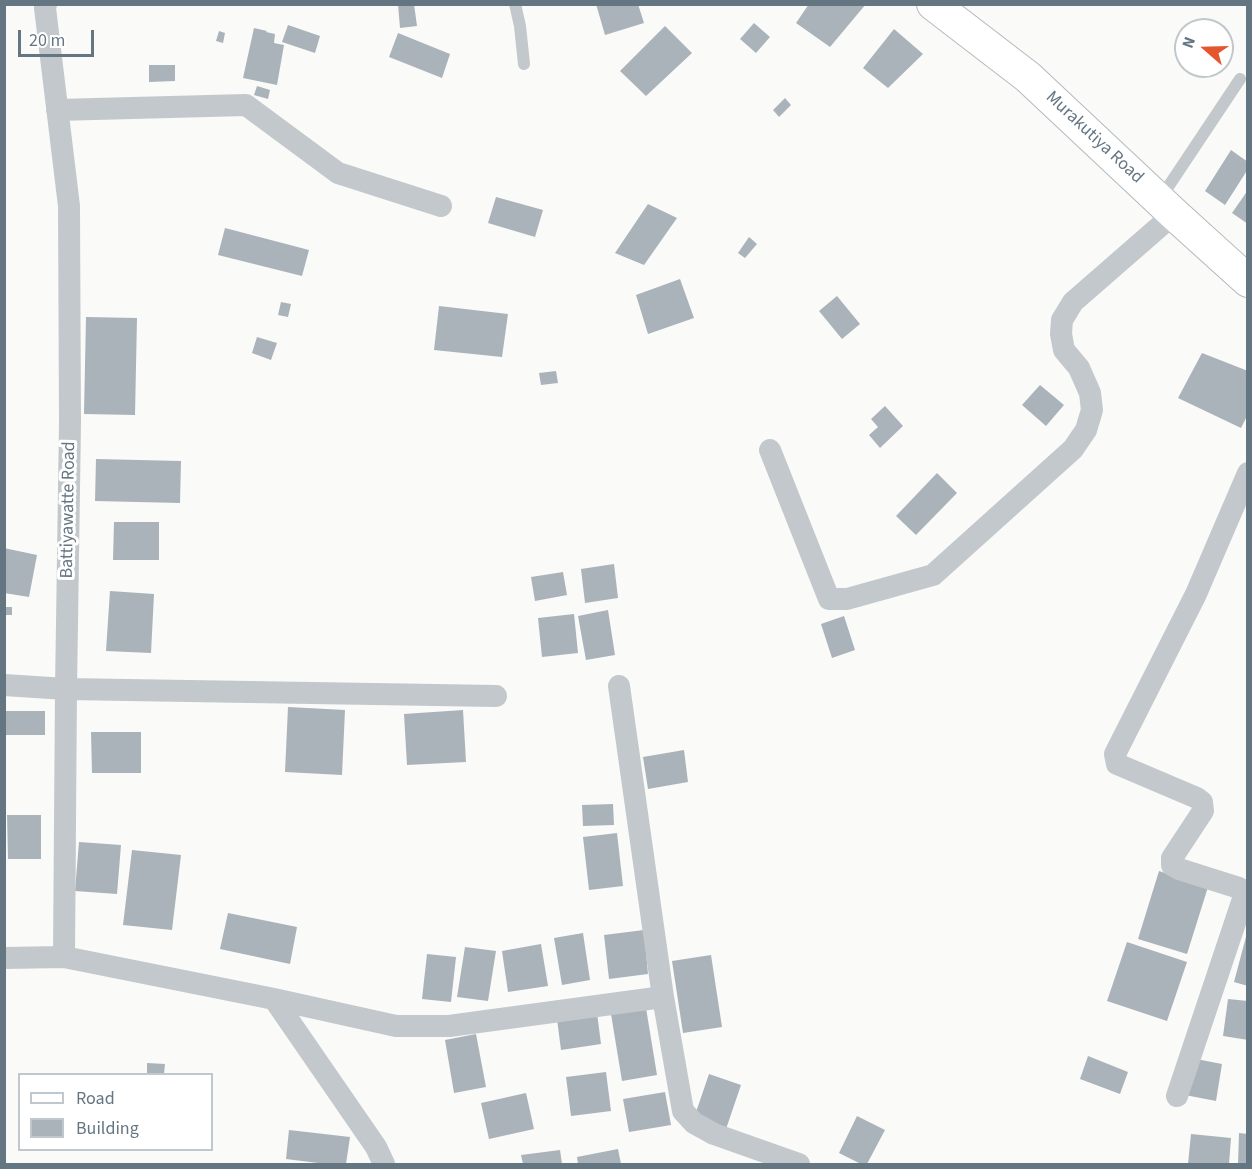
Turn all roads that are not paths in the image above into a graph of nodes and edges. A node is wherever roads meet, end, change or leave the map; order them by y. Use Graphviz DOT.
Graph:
graph roads {
  1 [pos="46,4"];
  2 [pos="515,4"];
  3 [pos="933,4"];
  4 [pos="524,64"];
  5 [pos="1240,79"];
  6 [pos="57,110"];
  7 [pos="441,206"];
  8 [pos="1166,207"];
  9 [pos="1248,280"];
  10 [pos="770,450"];
  11 [pos="1248,473"];
  12 [pos="4,685"];
  13 [pos="619,686"];
  14 [pos="66,690"];
  15 [pos="496,696"];
  16 [pos="64,957"];
  17 [pos="4,958"];
  18 [pos="663,997"];
  19 [pos="274,999"];
  20 [pos="1177,1096"];
  21 [pos="755,1157"];
  22 [pos="384,1164"];
  23 [pos="799,1164"];
  1 -- 6 [label="street, Battiyawatte Road"];
  2 -- 4 [label="lane"];
  3 -- 8 [label="street, Murakutiya Road"];
  5 -- 8 [label="lane"];
  6 -- 7 [label="street"];
  6 -- 14 [label="street, Battiyawatte Road"];
  8 -- 9 [label="street, Murakutiya Road"];
  8 -- 10 [label="street"];
  11 -- 20 [label="street"];
  12 -- 14 [label="street"];
  13 -- 18 [label="street"];
  14 -- 15 [label="street"];
  14 -- 16 [label="street, Battiyawatte Road"];
  16 -- 17 [label="street"];
  16 -- 19 [label="street"];
  18 -- 19 [label="street"];
  18 -- 21 [label="street"];
  19 -- 22 [label="street"];
  21 -- 23 [label="street"];
}
